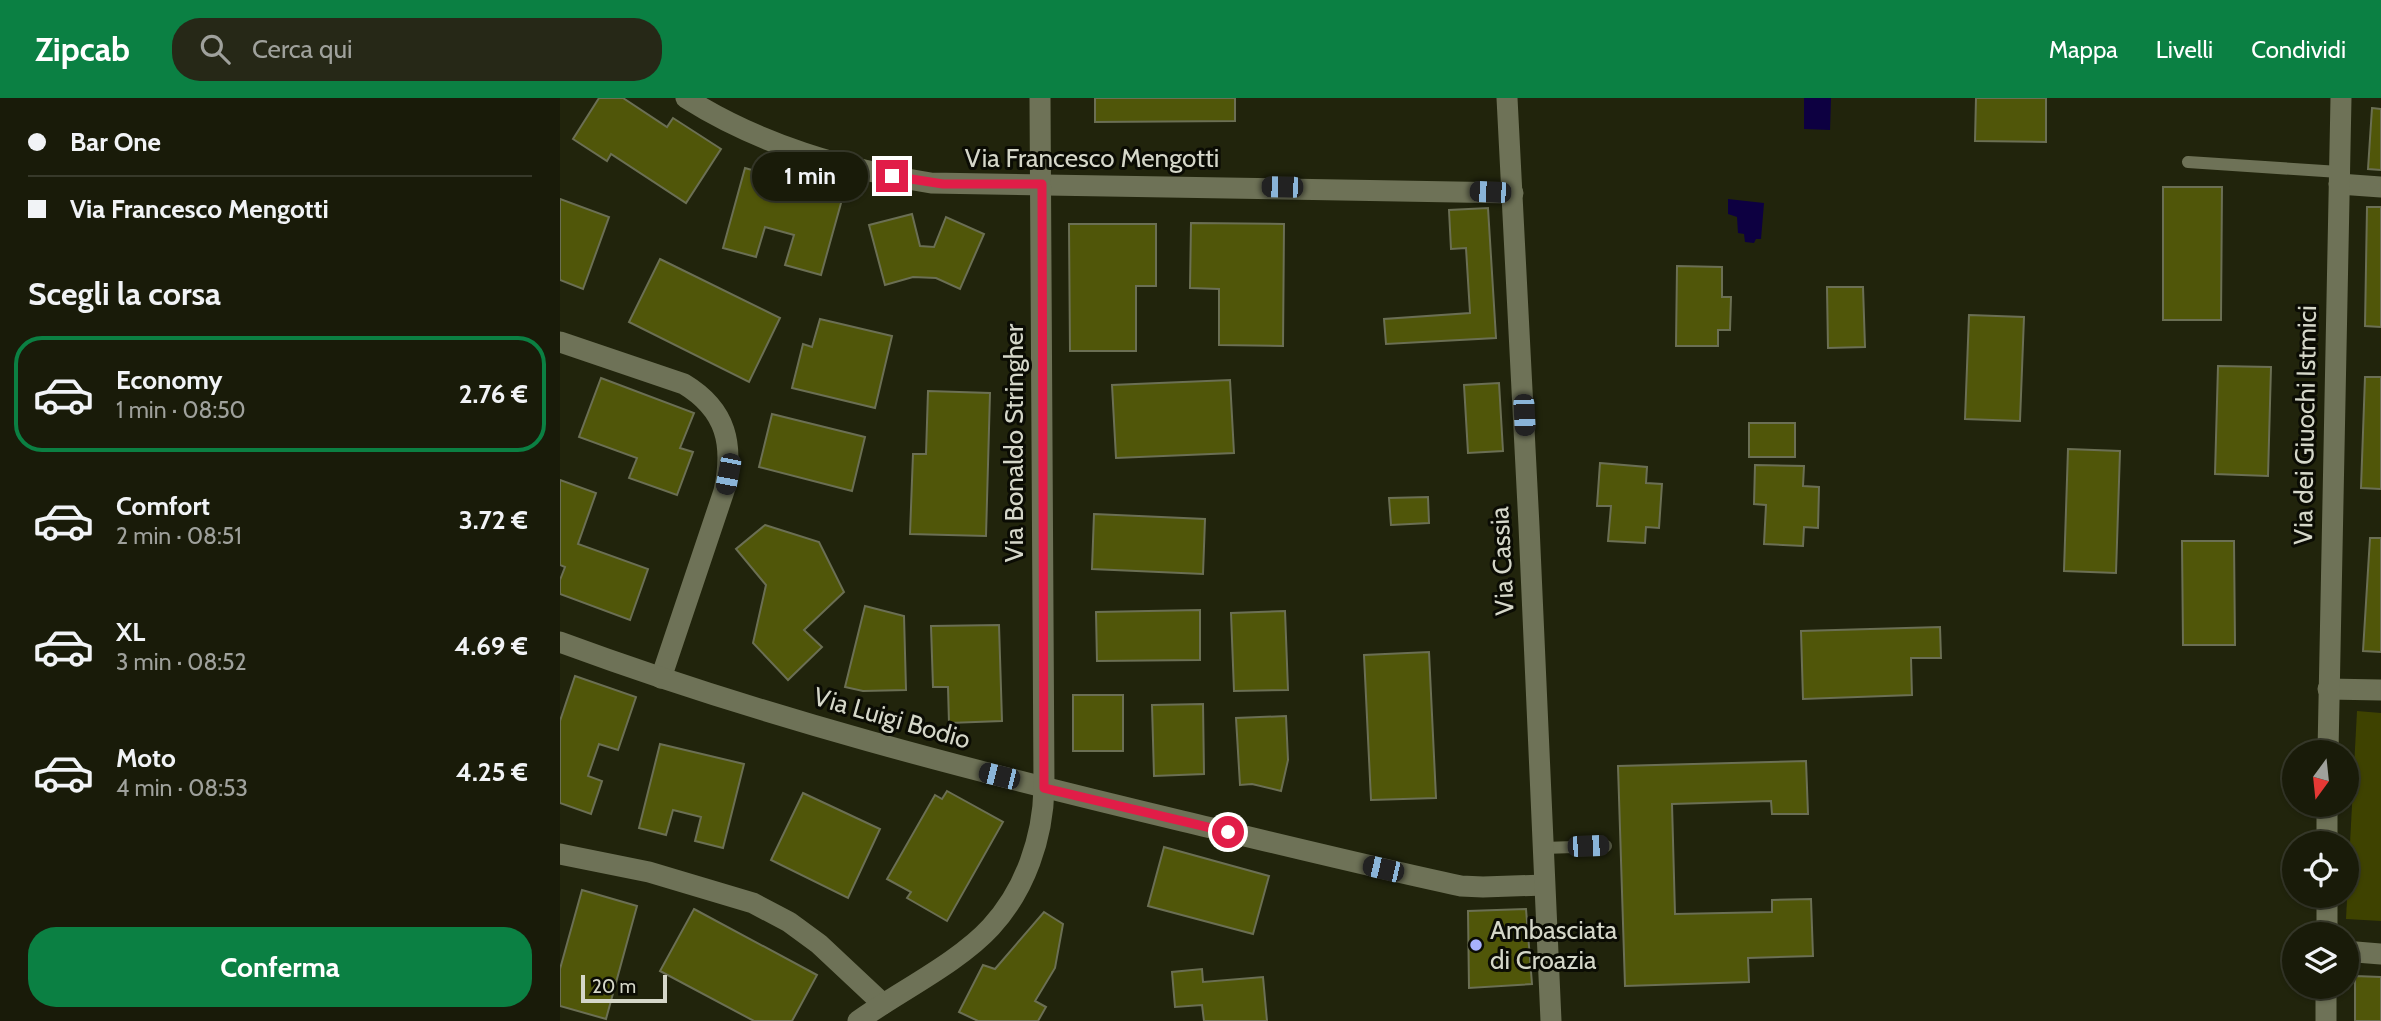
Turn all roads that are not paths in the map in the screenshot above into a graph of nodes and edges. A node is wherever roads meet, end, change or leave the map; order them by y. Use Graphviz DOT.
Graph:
graph roads {
  1 [pos="686,98"];
  2 [pos="1040,98"];
  3 [pos="1507,98"];
  4 [pos="2341,98"];
  5 [pos="2188,162"];
  6 [pos="2339,178"];
  7 [pos="1042,184"];
  8 [pos="2381,187"];
  9 [pos="1513,192"];
  10 [pos="560,342"];
  11 [pos="560,642"];
  12 [pos="661,678"];
  13 [pos="2328,689"];
  14 [pos="2381,690"];
  15 [pos="2328,740"];
  16 [pos="1044,788"];
  17 [pos="1606,846"];
  18 [pos="1543,848"];
  19 [pos="560,854"];
  20 [pos="1544,885"];
  21 [pos="2359,952"];
  22 [pos="2381,954"];
  23 [pos="2326,999"];
  24 [pos="883,1004"];
  25 [pos="858,1021"];
  26 [pos="1550,1021"];
  27 [pos="2326,1021"];
  1 -- 7 [label="street, Via Francesco Mengotti"];
  2 -- 7 [label="street, Via Bonaldo Stringher"];
  3 -- 9 [label="street, Via Cassia"];
  4 -- 6 [label="street, Via dei Giuochi Istmici"];
  5 -- 6 [label="lane"];
  6 -- 8 [label="street"];
  6 -- 13 [label="street, Via dei Giuochi Istmici"];
  7 -- 9 [label="street, Via Francesco Mengotti"];
  7 -- 16 [label="street, Via Bonaldo Stringher"];
  9 -- 18 [label="street, Via Cassia"];
  10 -- 12 [label="street"];
  11 -- 12 [label="street, Via Luigi Bodio"];
  12 -- 16 [label="street, Via Luigi Bodio"];
  13 -- 14 [label="street"];
  13 -- 15 [label="street, Via dei Giuochi Istmici"];
  16 -- 20 [label="street, Via Luigi Bodio"];
  16 -- 24 [label="street, Via Bonaldo Stringher"];
  17 -- 18 [label="lane"];
  18 -- 20 [label="street, Via Cassia"];
  19 -- 24 [label="street"];
  20 -- 26 [label="street, Via Cassia"];
  21 -- 22 [label="street"];
  23 -- 27 [label="street"];
  24 -- 25 [label="street, Via Bonaldo Stringher"];
}
